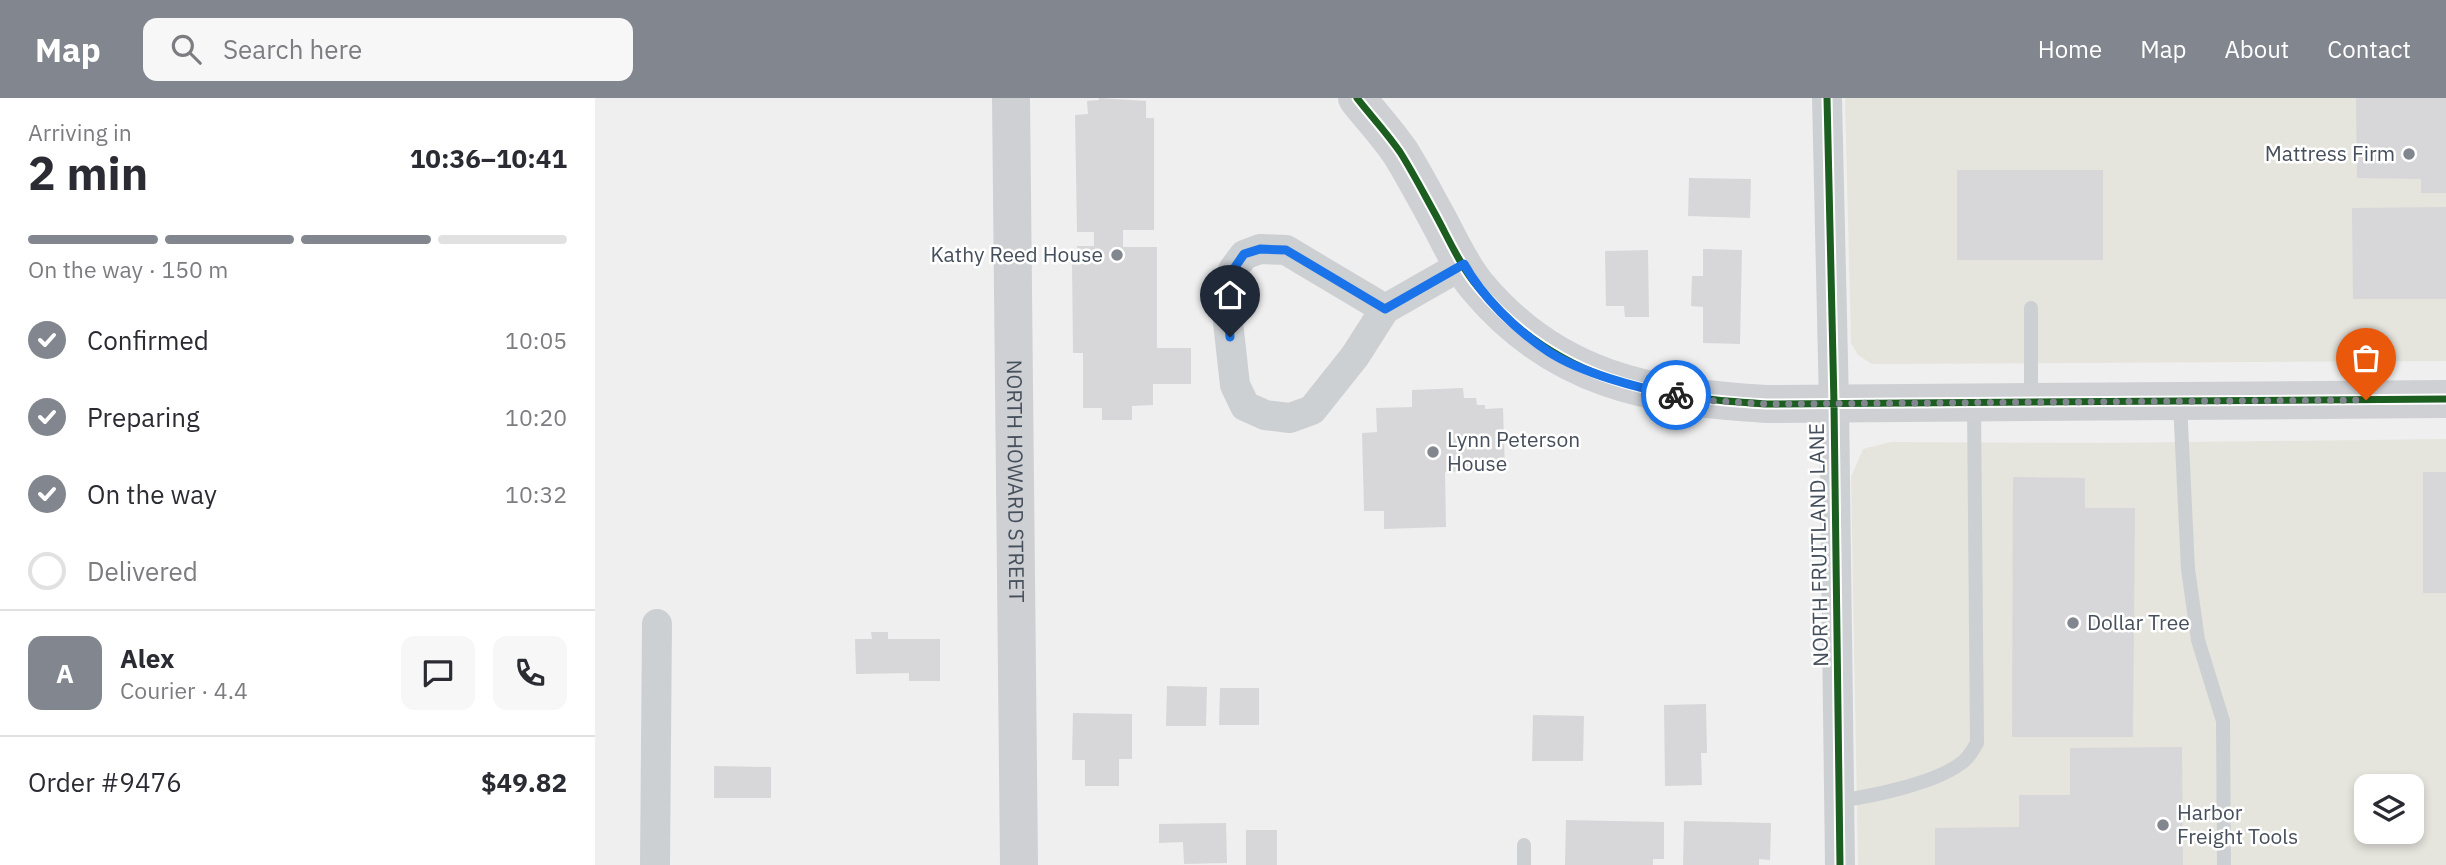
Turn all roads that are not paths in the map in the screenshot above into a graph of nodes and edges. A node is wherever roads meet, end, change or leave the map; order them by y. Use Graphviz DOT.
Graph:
graph roads {
  1 [pos="1011,98"];
  2 [pos="1357,98"];
  3 [pos="1827,98"];
  4 [pos="1464,264"];
  5 [pos="2031,308"];
  6 [pos="1385,309"];
  7 [pos="2446,399"];
  8 [pos="2031,402"];
  9 [pos="2180,402"];
  10 [pos="1974,403"];
  11 [pos="1835,404"];
  12 [pos="657,624"];
  13 [pos="1839,801"];
  14 [pos="1524,845"];
  15 [pos="656,865"];
  16 [pos="1019,865"];
  17 [pos="1524,865"];
  18 [pos="1840,865"];
  19 [pos="2224,865"];
  1 -- 16 [label="street, NORTH HOWARD STREET"];
  2 -- 4 [label="street"];
  3 -- 11 [label="street, NORTH FRUITLAND LANE"];
  4 -- 6 [label="street"];
  4 -- 11 [label="street"];
  5 -- 8 [label="lane"];
  6 -- 6 [label="street"];
  7 -- 9 [label="street"];
  8 -- 9 [label="street"];
  8 -- 10 [label="street"];
  9 -- 19 [label="lane"];
  10 -- 11 [label="street"];
  10 -- 13 [label="lane"];
  11 -- 13 [label="street, NORTH FRUITLAND LANE"];
  12 -- 15 [label="street"];
  13 -- 18 [label="street, NORTH FRUITLAND LANE"];
  14 -- 17 [label="lane"];
}
